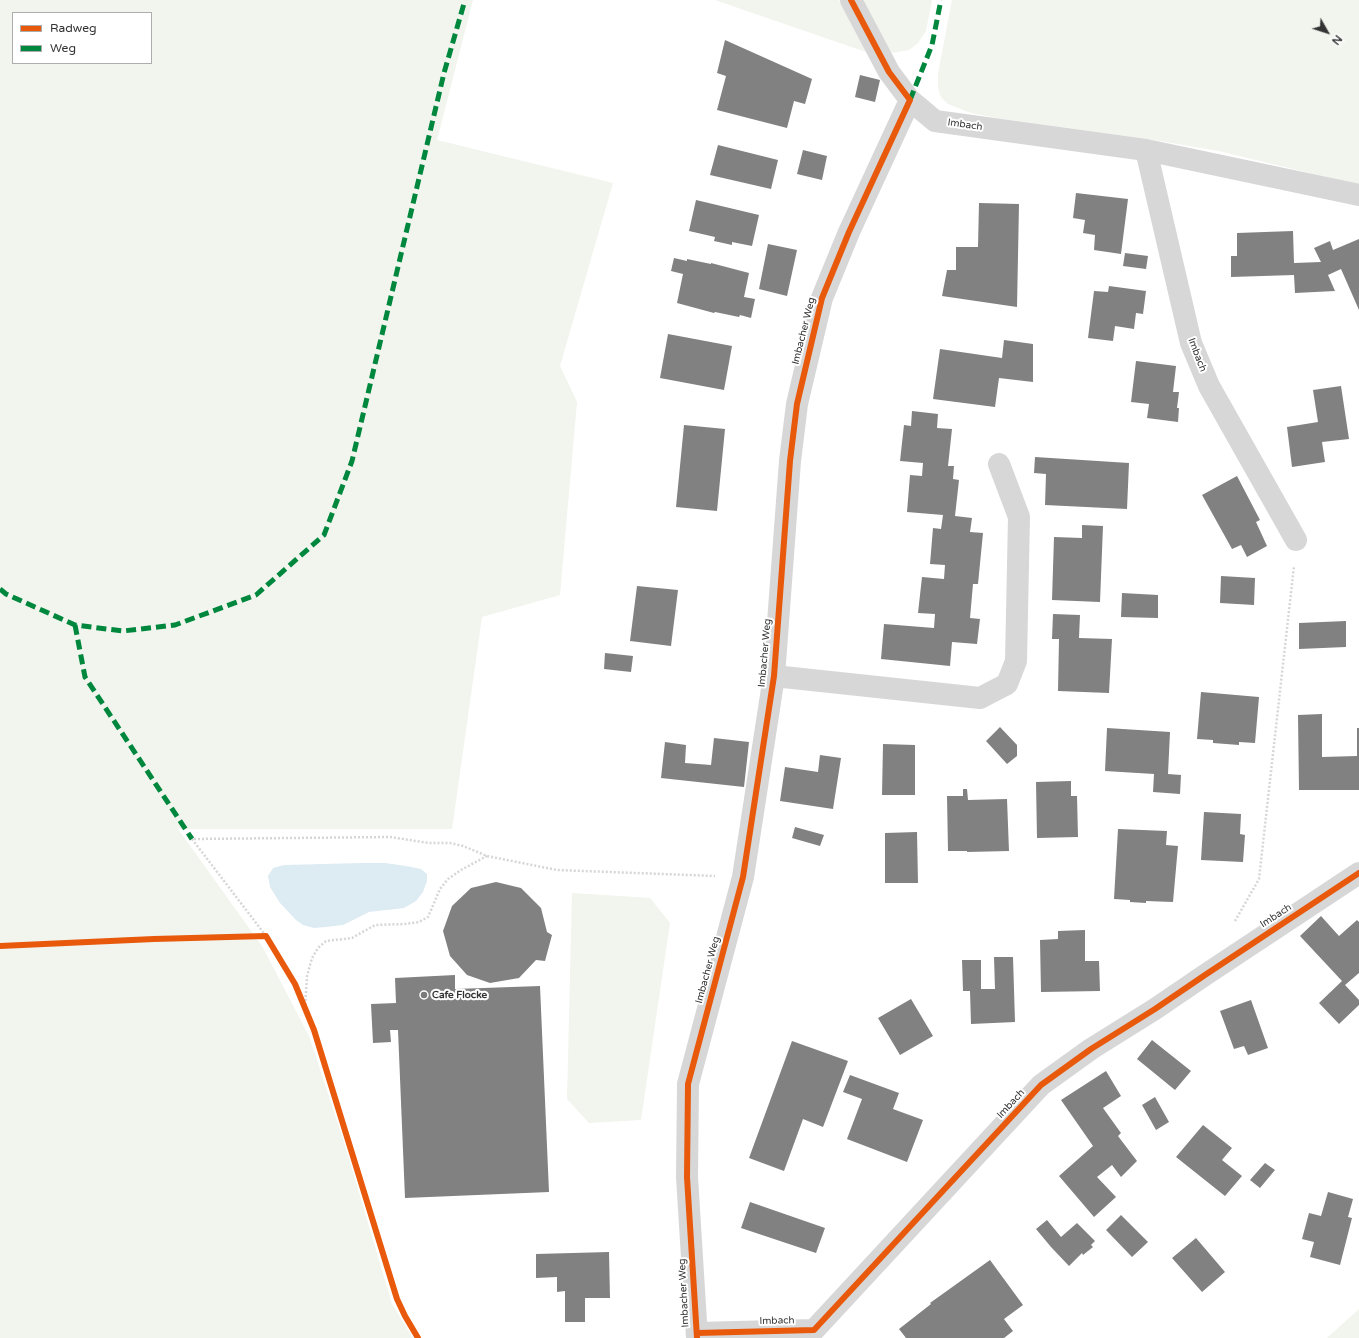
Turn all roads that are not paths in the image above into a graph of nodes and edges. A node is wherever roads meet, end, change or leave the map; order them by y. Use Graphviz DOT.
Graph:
graph roads {
  1 [pos="850,0"];
  2 [pos="910,100"];
  3 [pos="1146,150"];
  4 [pos="1359,195"];
  5 [pos="999,464"];
  6 [pos="1296,540"];
  7 [pos="774,676"];
  8 [pos="1359,873"];
  9 [pos="817,1334"];
  10 [pos="697,1335"];
  1 -- 2 [label="street"];
  2 -- 3 [label="street, Imbach"];
  2 -- 7 [label="street, Imbacher Weg"];
  3 -- 4 [label="street, Imbach"];
  3 -- 6 [label="street, Imbach"];
  5 -- 7 [label="street, Imbacher Weg"];
  7 -- 10 [label="street, Imbacher Weg"];
  8 -- 9 [label="street, Imbach"];
  9 -- 10 [label="street, Imbach"];
}
